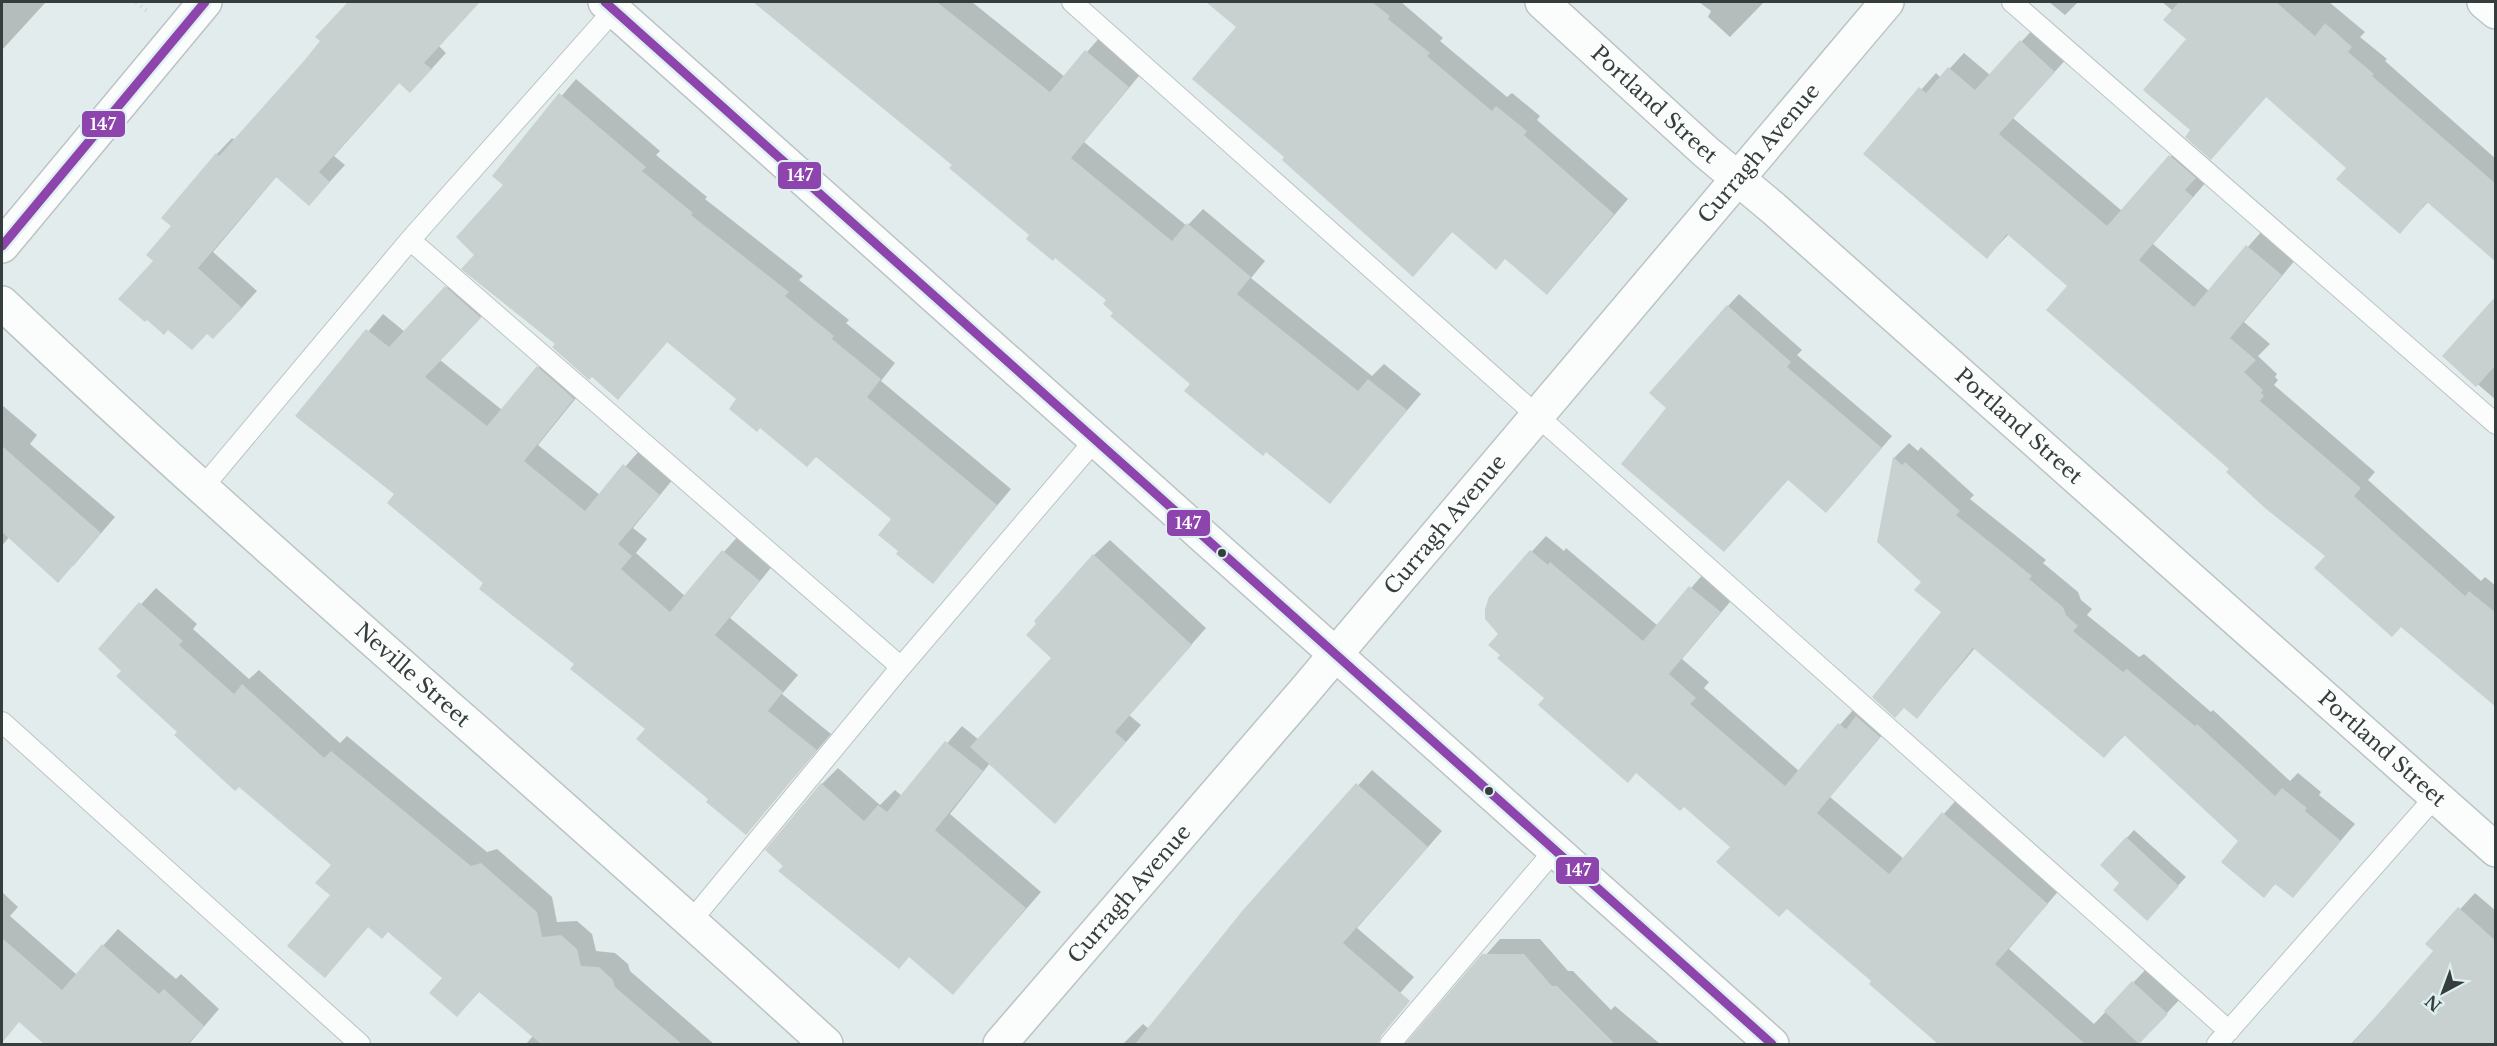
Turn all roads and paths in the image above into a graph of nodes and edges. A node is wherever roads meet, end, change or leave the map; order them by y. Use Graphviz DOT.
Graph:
graph roads {
  1 [pos="205,2"];
  2 [pos="1072,2"];
  3 [pos="1542,2"];
  4 [pos="1887,2"];
  5 [pos="2012,2"];
  6 [pos="2484,2"];
  7 [pos="610,6"];
  8 [pos="2496,12"];
  9 [pos="1737,178"];
  10 [pos="410,240"];
  11 [pos="2,246"];
  12 [pos="2,303"];
  13 [pos="1536,417"];
  14 [pos="2496,424"];
  15 [pos="1095,440"];
  16 [pos="203,487"];
  17 [pos="1334,654"];
  18 [pos="901,667"];
  19 [pos="2,722"];
  20 [pos="2435,797"];
  21 [pos="2496,850"];
  22 [pos="1554,852"];
  23 [pos="691,921"];
  24 [pos="2223,1038"];
  25 [pos="360,1044"];
  26 [pos="826,1044"];
  27 [pos="1000,1044"];
  28 [pos="1390,1044"];
  29 [pos="1772,1044"];
  1 -- 11 [label="street"];
  2 -- 13 [label="lane"];
  3 -- 9 [label="street, Portland Street"];
  4 -- 9 [label="street, Curragh Avenue"];
  5 -- 14 [label="lane"];
  6 -- 8 [label="street"];
  7 -- 10 [label="lane"];
  7 -- 15 [label="street"];
  9 -- 13 [label="street, Curragh Avenue"];
  9 -- 20 [label="street, Portland Street"];
  10 -- 16 [label="lane"];
  10 -- 18 [label="lane"];
  12 -- 16 [label="street, Neville Street"];
  13 -- 17 [label="street, Curragh Avenue"];
  13 -- 24 [label="lane"];
  15 -- 17 [label="street"];
  15 -- 18 [label="lane"];
  16 -- 23 [label="street, Neville Street"];
  17 -- 22 [label="street"];
  17 -- 27 [label="street, Curragh Avenue"];
  18 -- 23 [label="lane"];
  19 -- 25 [label="lane"];
  20 -- 21 [label="street, Portland Street"];
  20 -- 24 [label="lane"];
  22 -- 28 [label="lane"];
  22 -- 29 [label="street"];
  23 -- 26 [label="street, Neville Street"];
}
